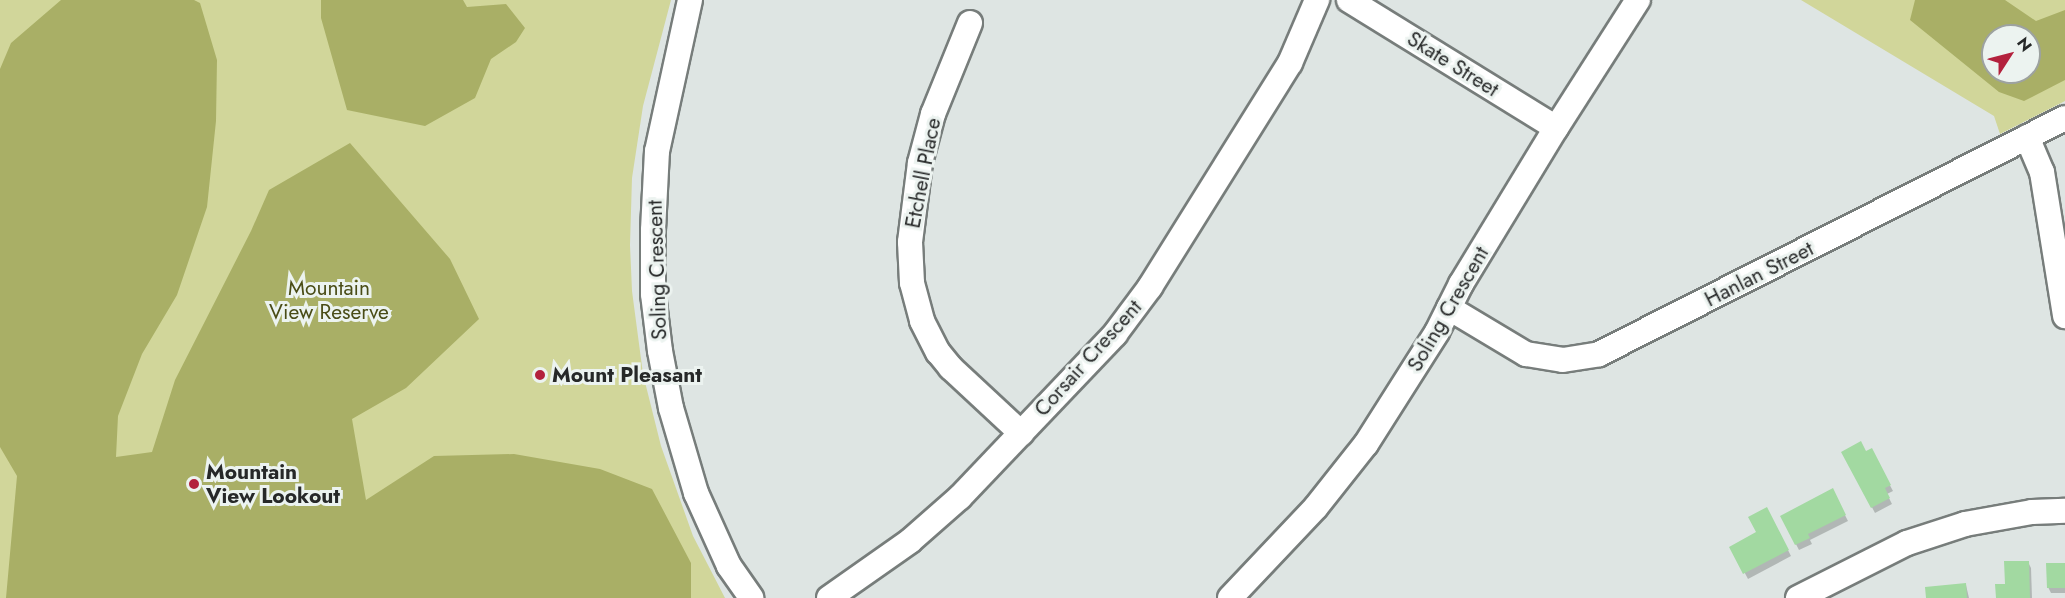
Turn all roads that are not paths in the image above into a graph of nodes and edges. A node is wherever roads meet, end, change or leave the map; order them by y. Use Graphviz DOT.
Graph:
graph roads {
  1 [pos="690,0"];
  2 [pos="1317,0"];
  3 [pos="1349,0"];
  4 [pos="1638,0"];
  5 [pos="970,23"];
  6 [pos="2065,117"];
  7 [pos="1556,128"];
  8 [pos="2027,137"];
  9 [pos="1449,308"];
  10 [pos="2065,316"];
  11 [pos="1021,433"];
  12 [pos="2065,511"];
  13 [pos="751,598"];
  14 [pos="829,598"];
  15 [pos="1230,598"];
  16 [pos="1798,598"];
  1 -- 13 [label="street, Soling Crescent"];
  2 -- 11 [label="street, Corsair Crescent"];
  3 -- 7 [label="street, Skate Street"];
  4 -- 7 [label="street, Soling Crescent"];
  5 -- 11 [label="street, Etchell Place"];
  6 -- 8 [label="street, Hanlan Street"];
  7 -- 9 [label="street, Soling Crescent"];
  8 -- 9 [label="street, Hanlan Street"];
  8 -- 10 [label="street"];
  9 -- 15 [label="street, Soling Crescent"];
  11 -- 14 [label="street, Corsair Crescent"];
  12 -- 16 [label="street"];
}
